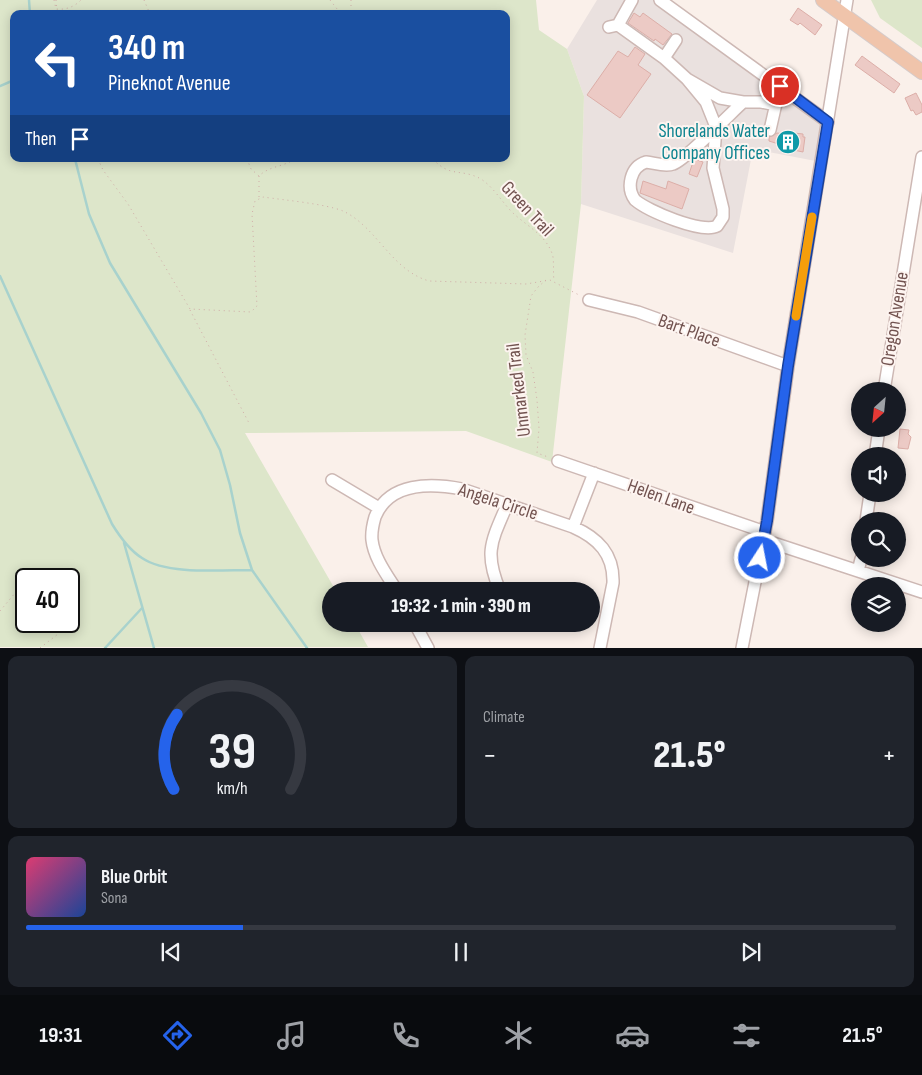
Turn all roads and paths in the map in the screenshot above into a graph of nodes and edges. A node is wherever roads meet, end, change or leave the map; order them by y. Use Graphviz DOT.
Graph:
graph roads {
  1 [pos="55,0"];
  2 [pos="81,0"];
  3 [pos="632,0"];
  4 [pos="660,0"];
  5 [pos="823,0"];
  6 [pos="847,0"];
  7 [pos="57,9"];
  8 [pos="845,16"];
  9 [pos="676,40"];
  10 [pos="664,58"];
  11 [pos="922,72"];
  12 [pos="687,79"];
  13 [pos="780,86"];
  14 [pos="742,102"];
  15 [pos="776,106"];
  16 [pos="828,122"];
  17 [pos="716,127"];
  18 [pos="770,130"];
  19 [pos="922,158"];
  20 [pos="99,162"];
  21 [pos="248,162"];
  22 [pos="290,162"];
  23 [pos="436,162"];
  24 [pos="259,176"];
  25 [pos="259,198"];
  26 [pos="547,280"];
  27 [pos="554,281"];
  28 [pos="589,300"];
  29 [pos="190,309"];
  30 [pos="788,366"];
  31 [pos="885,382"];
  32 [pos="250,425"];
  33 [pos="558,461"];
  34 [pos="594,474"];
  35 [pos="332,480"];
  36 [pos="507,505"];
  37 [pos="379,508"];
  38 [pos="573,527"];
  39 [pos="764,536"];
  40 [pos="859,567"];
  41 [pos="858,572"];
  42 [pos="392,582"];
  43 [pos="496,582"];
  44 [pos="922,592"];
  45 [pos="15,593"];
  46 [pos="0,611"];
  47 [pos="419,632"];
  48 [pos="59,633"];
  49 [pos="40,648"];
  50 [pos="428,648"];
  51 [pos="600,648"];
  52 [pos="742,648"];
  1 -- 7 [label="path"];
  2 -- 7 [label="path"];
  3 -- 10 [label="street"];
  4 -- 13 [label="street"];
  5 -- 8 [label="main road"];
  6 -- 8 [label="street"];
  8 -- 11 [label="main road"];
  8 -- 16 [label="street"];
  9 -- 10 [label="street"];
  10 -- 12 [label="street"];
  12 -- 14 [label="street"];
  12 -- 17 [label="street"];
  13 -- 15 [label="street"];
  13 -- 16 [label="street"];
  14 -- 15 [label="street"];
  14 -- 17 [label="street"];
  15 -- 18 [label="street"];
  16 -- 30 [label="street"];
  17 -- 17 [label="street"];
  19 -- 31 [label="street, Oregon Avenue"];
  20 -- 29 [label="path"];
  21 -- 24 [label="path"];
  22 -- 24 [label="path"];
  23 -- 27 [label="path, Green Trail"];
  24 -- 25 [label="path"];
  25 -- 26 [label="path"];
  25 -- 29 [label="path"];
  26 -- 27 [label="path"];
  26 -- 33 [label="path, Unmarked Trail"];
  27 -- 28 [label="path"];
  28 -- 30 [label="street, Bart Place"];
  29 -- 32 [label="path"];
  30 -- 39 [label="street"];
  33 -- 34 [label="street, Helen Lane"];
  34 -- 38 [label="street"];
  34 -- 39 [label="street, Helen Lane"];
  35 -- 37 [label="street"];
  36 -- 37 [label="street, Angela Circle"];
  36 -- 38 [label="street, Angela Circle"];
  36 -- 43 [label="street"];
  37 -- 42 [label="street"];
  38 -- 51 [label="street, Angela Circle"];
  39 -- 41 [label="street, Helen Lane"];
  39 -- 52 [label="street"];
  40 -- 41 [label="street"];
  41 -- 44 [label="street, Helen Lane"];
  45 -- 46 [label="path"];
  47 -- 50 [label="street"];
  48 -- 49 [label="path"];
}
